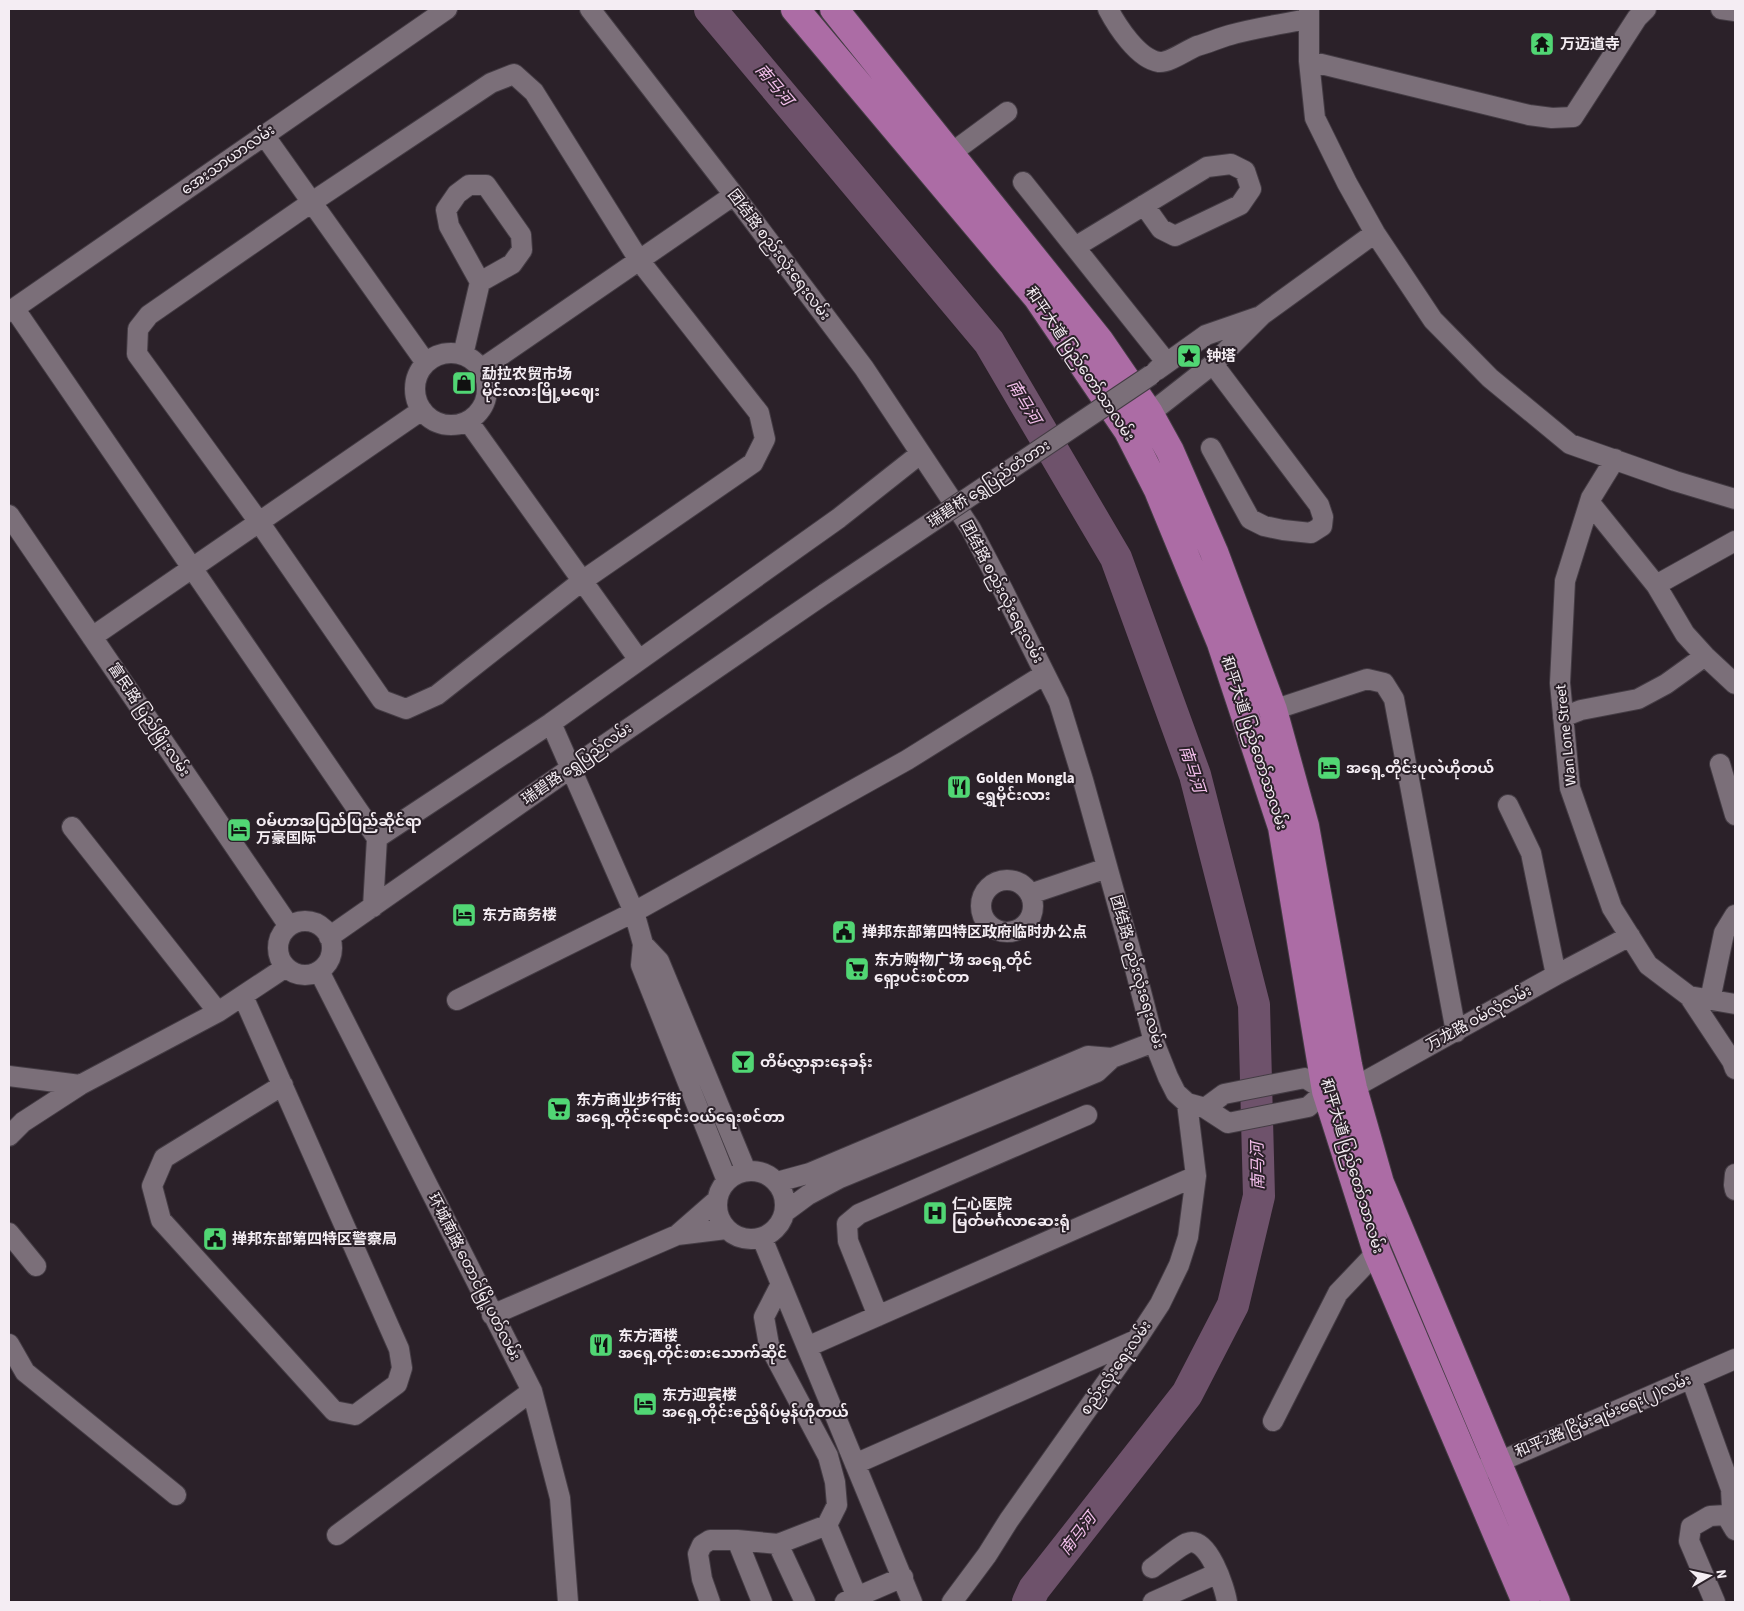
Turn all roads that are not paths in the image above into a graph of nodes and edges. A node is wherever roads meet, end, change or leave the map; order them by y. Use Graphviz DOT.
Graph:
graph roads {
  1 [pos="447,9"];
  2 [pos="590,9"];
  3 [pos="795,9"];
  4 [pos="834,9"];
  5 [pos="1108,9"];
  6 [pos="1646,9"];
  7 [pos="1721,9"];
  8 [pos="1735,11"];
  9 [pos="1309,14"];
  10 [pos="1309,60"];
  11 [pos="1007,112"];
  12 [pos="264,135"];
  13 [pos="950,154"];
  14 [pos="1023,182"];
  15 [pos="734,195"];
  16 [pos="312,202"];
  17 [pos="1144,205"];
  18 [pos="1375,233"];
  19 [pos="1075,247"];
  20 [pos="639,260"];
  21 [pos="480,282"];
  22 [pos="12,310"];
  23 [pos="1262,315"];
  24 [pos="463,355"];
  25 [pos="426,363"];
  26 [pos="1213,364"];
  27 [pos="481,369"];
  28 [pos="1159,369"];
  29 [pos="422,410"];
  30 [pos="1149,413"];
  31 [pos="468,421"];
  32 [pos="1128,431"];
  33 [pos="1210,448"];
  34 [pos="920,454"];
  35 [pos="1615,459"];
  36 [pos="1735,499"];
  37 [pos="1590,503"];
  38 [pos="9,515"];
  39 [pos="259,522"];
  40 [pos="1735,541"];
  41 [pos="192,568"];
  42 [pos="582,581"];
  43 [pos="1656,585"];
  44 [pos="826,593"];
  45 [pos="92,637"];
  46 [pos="1705,656"];
  47 [pos="639,660"];
  48 [pos="1045,674"];
  49 [pos="1735,684"];
  50 [pos="1273,710"];
  51 [pos="1563,717"];
  52 [pos="552,723"];
  53 [pos="1720,764"];
  54 [pos="571,768"];
  55 [pos="1508,805"];
  56 [pos="1735,811"];
  57 [pos="72,827"];
  58 [pos="377,838"];
  59 [pos="1107,868"];
  60 [pos="1030,894"];
  61 [pos="373,907"];
  62 [pos="634,912"];
  63 [pos="1735,916"];
  64 [pos="289,926"];
  65 [pos="1630,936"];
  66 [pos="329,937"];
  67 [pos="643,944"];
  68 [pos="286,967"];
  69 [pos="319,971"];
  70 [pos="1556,975"];
  71 [pos="243,996"];
  72 [pos="1689,996"];
  73 [pos="457,1000"];
  74 [pos="1710,1000"];
  75 [pos="1735,1004"];
  76 [pos="218,1012"];
  77 [pos="1456,1032"];
  78 [pos="1154,1042"];
  79 [pos="1112,1058"];
  80 [pos="1735,1068"];
  81 [pos="9,1076"];
  82 [pos="80,1085"];
  83 [pos="283,1085"];
  84 [pos="1353,1088"];
  85 [pos="1313,1092"];
  86 [pos="1196,1106"];
  87 [pos="1088,1115"];
  88 [pos="16,1120"];
  89 [pos="9,1136"];
  90 [pos="746,1171"];
  91 [pos="1735,1174"];
  92 [pos="1196,1176"];
  93 [pos="727,1181"];
  94 [pos="777,1182"];
  95 [pos="1735,1190"];
  96 [pos="717,1200"];
  97 [pos="785,1212"];
  98 [pos="726,1229"];
  99 [pos="9,1233"];
  100 [pos="676,1235"];
  101 [pos="762,1238"];
  102 [pos="1377,1252"];
  103 [pos="36,1266"];
  104 [pos="781,1284"];
  105 [pos="492,1315"];
  106 [pos="878,1316"];
  107 [pos="1138,1339"];
  108 [pos="9,1344"];
  109 [pos="806,1347"];
  110 [pos="1735,1359"];
  111 [pos="1691,1378"];
  112 [pos="532,1391"];
  113 [pos="1273,1421"];
  114 [pos="1497,1461"];
  115 [pos="854,1464"];
  116 [pos="1472,1474"];
  117 [pos="176,1495"];
  118 [pos="827,1525"];
  119 [pos="1734,1529"];
  120 [pos="337,1535"];
  121 [pos="736,1540"];
  122 [pos="778,1544"];
  123 [pos="1152,1568"];
  124 [pos="1218,1573"];
  125 [pos="903,1578"];
  126 [pos="851,1600"];
  127 [pos="568,1602"];
  128 [pos="710,1602"];
  129 [pos="762,1602"];
  130 [pos="805,1602"];
  131 [pos="912,1602"];
  132 [pos="952,1602"];
  133 [pos="1153,1602"];
  134 [pos="1227,1602"];
  135 [pos="1526,1602"];
  136 [pos="1556,1602"];
  137 [pos="1715,1602"];
  1 -- 12 [label="street, အေးသာယာလမ်း"];
  2 -- 15 [label="street, 团结路 စည်းလုံးရေးလမ်း"];
  3 -- 32 [label="highway, 和平大道 ပြည်တော်သာလမ်း"];
  4 -- 13 [label="highway, 和平大道 ပြည်တော်သာလမ်း"];
  5 -- 9 [label="street"];
  6 -- 10 [label="street"];
  7 -- 8 [label="street"];
  9 -- 10 [label="street"];
  10 -- 18 [label="street"];
  11 -- 13 [label="street"];
  12 -- 16 [label="street"];
  12 -- 22 [label="street, အေးသာယာလမ်း"];
  13 -- 30 [label="highway, 和平大道 ပြည်တော်သာလမ်း"];
  14 -- 19 [label="street"];
  15 -- 20 [label="street"];
  15 -- 34 [label="street, 团结路 စည်းလုံးရေးလမ်း"];
  16 -- 20 [label="street"];
  16 -- 25 [label="street"];
  16 -- 39 [label="street"];
  17 -- 17 [label="street"];
  17 -- 19 [label="street"];
  18 -- 23 [label="street"];
  18 -- 35 [label="street"];
  19 -- 28 [label="street"];
  20 -- 27 [label="street"];
  20 -- 42 [label="street"];
  21 -- 21 [label="street"];
  21 -- 24 [label="street"];
  22 -- 41 [label="street"];
  23 -- 26 [label="street"];
  23 -- 28 [label="street"];
  24 -- 25 [label="street"];
  24 -- 27 [label="street"];
  25 -- 29 [label="street"];
  26 -- 30 [label="street"];
  26 -- 33 [label="street"];
  27 -- 31 [label="street"];
  28 -- 44 [label="street, 瑞碧桥 ရွှေပြည်တံတား, bridge"];
  29 -- 31 [label="street"];
  29 -- 39 [label="street"];
  30 -- 32 [label="street"];
  30 -- 50 [label="highway, 和平大道 ပြည်တော်သာလမ်း"];
  31 -- 42 [label="street"];
  32 -- 85 [label="highway, 和平大道 ပြည်တော်သာလမ်း"];
  34 -- 47 [label="street"];
  34 -- 48 [label="street, 团结路 စည်းလုံးရေးလမ်း"];
  35 -- 36 [label="street"];
  35 -- 37 [label="street, Wan Lone Street"];
  37 -- 43 [label="street"];
  37 -- 51 [label="street, Wan Lone Street"];
  38 -- 45 [label="street, 富民路 ပြည်ဖြိုးလမ်း"];
  39 -- 41 [label="street"];
  39 -- 42 [label="street"];
  40 -- 43 [label="street"];
  41 -- 45 [label="street"];
  41 -- 58 [label="street"];
  42 -- 47 [label="street"];
  43 -- 46 [label="street"];
  44 -- 54 [label="street, 瑞碧路 ရွှေပြည်လမ်း"];
  45 -- 64 [label="street, 富民路 ပြည်ဖြိုးလမ်း"];
  46 -- 49 [label="street"];
  46 -- 51 [label="street"];
  47 -- 52 [label="street"];
  48 -- 59 [label="street, 团结路 စည်းလုံးရေးလမ်း"];
  48 -- 62 [label="street"];
  50 -- 77 [label="street"];
  50 -- 84 [label="highway, 和平大道 ပြည်တော်သာလမ်း"];
  51 -- 65 [label="street, Wan Lone Street"];
  52 -- 54 [label="street"];
  52 -- 58 [label="street"];
  53 -- 56 [label="street"];
  54 -- 61 [label="street, 瑞碧路 ရွှေပြည်လမ်း"];
  54 -- 62 [label="street"];
  55 -- 70 [label="street"];
  57 -- 76 [label="street"];
  58 -- 61 [label="street"];
  59 -- 60 [label="street"];
  59 -- 78 [label="street, 团结路 စည်းလုံးရေးလမ်း"];
  61 -- 66 [label="street, 瑞碧路 ရွှေပြည်လမ်း"];
  62 -- 67 [label="street"];
  62 -- 73 [label="street"];
  63 -- 74 [label="street"];
  64 -- 66 [label="street"];
  64 -- 68 [label="street"];
  65 -- 70 [label="street, 万龙路 ဝမ်လုံလမ်း"];
  65 -- 72 [label="street, Wan Lone Street"];
  66 -- 69 [label="street"];
  67 -- 90 [label="street"];
  67 -- 93 [label="street"];
  68 -- 69 [label="street"];
  68 -- 71 [label="street"];
  69 -- 105 [label="street, 环城南路 တောင်မြို့ပတ်လမ်း"];
  70 -- 77 [label="street, 万龙路 ဝမ်လုံလမ်း"];
  71 -- 76 [label="street"];
  71 -- 83 [label="street"];
  72 -- 74 [label="street, Wan Lone Street"];
  72 -- 80 [label="street"];
  74 -- 75 [label="street, Wan Lone Street"];
  76 -- 82 [label="street"];
  77 -- 84 [label="street, 万龙路 ဝမ်လုံလမ်း"];
  78 -- 79 [label="street"];
  78 -- 86 [label="street, 团结路 စည်းလုံးရေးလမ်း"];
  79 -- 94 [label="street"];
  79 -- 97 [label="street"];
  81 -- 82 [label="street"];
  82 -- 88 [label="street"];
  83 -- 83 [label="street"];
  84 -- 85 [label="street, 万龙路 ဝမ်လုံလမ်း"];
  84 -- 114 [label="highway, 和平大道 ပြည်တော်သာလမ်း"];
  85 -- 86 [label="street"];
  85 -- 86 [label="street"];
  85 -- 102 [label="highway, 和平大道 ပြည်တော်သာလမ်း"];
  86 -- 92 [label="street, စည်းလုံးရေးလမ်း"];
  87 -- 106 [label="street"];
  88 -- 89 [label="street"];
  90 -- 93 [label="street"];
  90 -- 94 [label="street"];
  91 -- 95 [label="street"];
  92 -- 106 [label="street"];
  92 -- 107 [label="street, စည်းလုံးရေးလမ်း"];
  93 -- 96 [label="street"];
  94 -- 97 [label="street"];
  96 -- 98 [label="street"];
  96 -- 100 [label="street"];
  97 -- 101 [label="street"];
  98 -- 100 [label="street"];
  98 -- 101 [label="street"];
  99 -- 103 [label="street"];
  100 -- 105 [label="street"];
  101 -- 104 [label="street"];
  102 -- 113 [label="street"];
  102 -- 116 [label="highway, 和平大道 ပြည်တော်သာလမ်း"];
  104 -- 109 [label="street"];
  104 -- 118 [label="street"];
  105 -- 112 [label="street, 环城南路 တောင်မြို့ပတ်လမ်း"];
  106 -- 109 [label="street"];
  107 -- 115 [label="street"];
  107 -- 132 [label="street, စည်းလုံးရေးလမ်း"];
  108 -- 117 [label="street"];
  109 -- 115 [label="street"];
  110 -- 111 [label="street, 和平2路 ငြိမ်းချမ်းရေး(၂)လမ်း"];
  111 -- 114 [label="street, 和平2路 ငြိမ်းချမ်းရေး(၂)လမ်း"];
  111 -- 119 [label="street"];
  112 -- 120 [label="street"];
  112 -- 127 [label="street, 环城南路 တောင်မြို့ပတ်လမ်း"];
  114 -- 116 [label="street, 和平2路 ငြိမ်းချမ်းရေး(၂)လမ်း"];
  114 -- 136 [label="highway, 和平大道 ပြည်တော်သာလမ်း"];
  115 -- 125 [label="street"];
  116 -- 135 [label="highway, 和平大道 ပြည်တော်သာလမ်း"];
  118 -- 122 [label="street"];
  118 -- 126 [label="street"];
  119 -- 137 [label="street"];
  121 -- 122 [label="street"];
  121 -- 128 [label="street"];
  121 -- 129 [label="street"];
  122 -- 130 [label="street"];
  123 -- 124 [label="street"];
  124 -- 133 [label="street"];
  124 -- 134 [label="street"];
  125 -- 126 [label="street"];
  125 -- 131 [label="street"];
}
